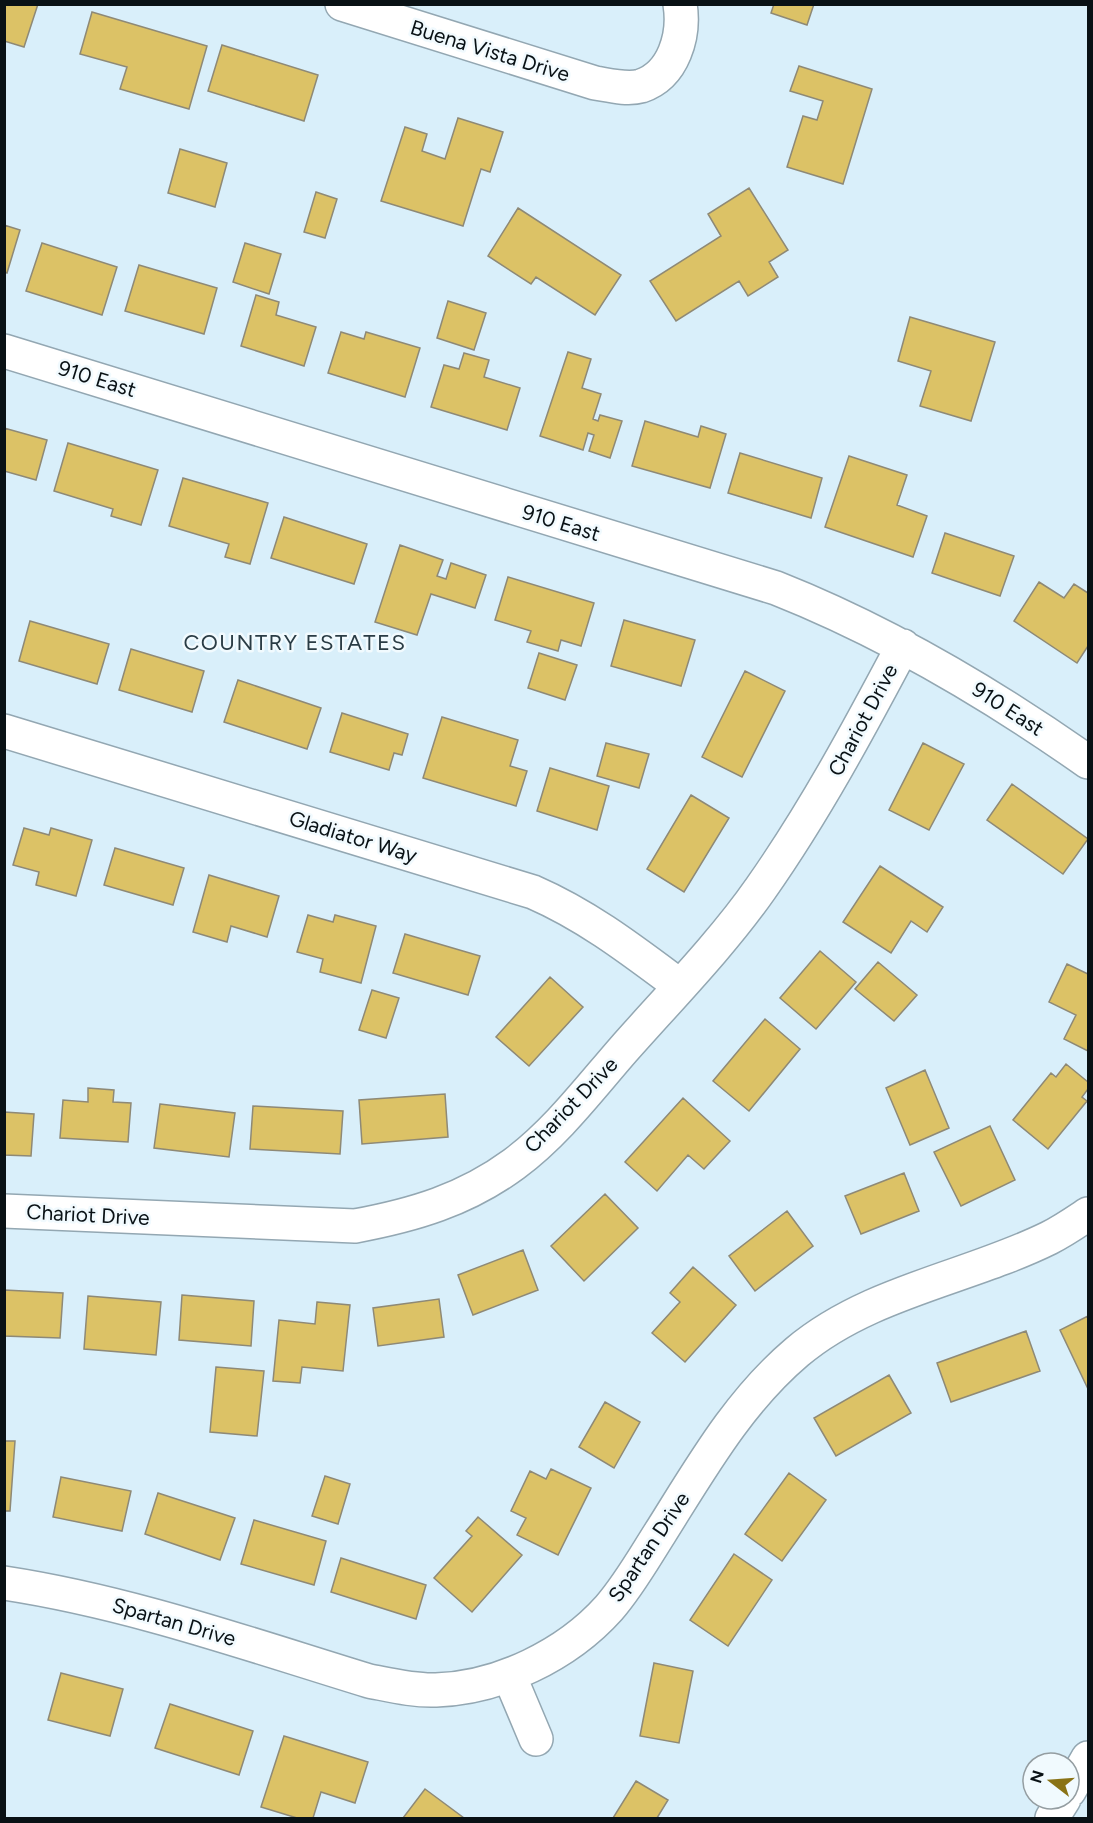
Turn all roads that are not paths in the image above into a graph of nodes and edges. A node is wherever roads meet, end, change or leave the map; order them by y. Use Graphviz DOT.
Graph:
graph roads {
  1 [pos="342,4"];
  2 [pos="680,4"];
  3 [pos="4,351"];
  4 [pos="903,646"];
  5 [pos="4,731"];
  6 [pos="1089,762"];
  7 [pos="680,986"];
  8 [pos="4,1211"];
  9 [pos="1089,1215"];
  10 [pos="4,1583"];
  11 [pos="509,1676"];
  12 [pos="536,1739"];
  13 [pos="1089,1758"];
  14 [pos="1081,1771"];
  1 -- 2 [label="street, Buena Vista Drive"];
  3 -- 4 [label="street, 910 East"];
  4 -- 6 [label="street, 910 East"];
  4 -- 7 [label="street, Chariot Drive"];
  5 -- 7 [label="street, Gladiator Way"];
  7 -- 8 [label="street, Chariot Drive"];
  9 -- 11 [label="street, Spartan Drive"];
  10 -- 11 [label="street, Spartan Drive"];
  11 -- 12 [label="street"];
  13 -- 14 [label="street"];
}
